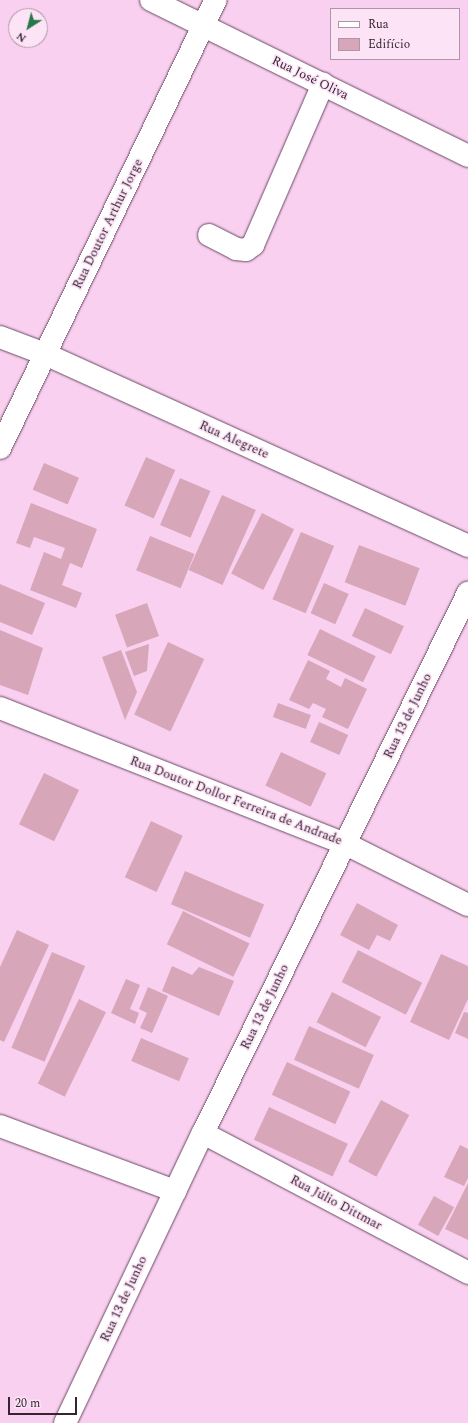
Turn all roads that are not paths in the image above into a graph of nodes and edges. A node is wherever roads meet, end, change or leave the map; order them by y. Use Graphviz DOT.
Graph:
graph roads {
  1 [pos="151,0"];
  2 [pos="216,0"];
  3 [pos="203,25"];
  4 [pos="323,84"];
  5 [pos="468,156"];
  6 [pos="209,235"];
  7 [pos="0,337"];
  8 [pos="45,354"];
  9 [pos="0,448"];
  10 [pos="468,546"];
  11 [pos="468,593"];
  12 [pos="0,708"];
  13 [pos="346,844"];
  14 [pos="468,905"];
  15 [pos="0,1126"];
  16 [pos="203,1133"];
  17 [pos="175,1191"];
  18 [pos="468,1273"];
  19 [pos="65,1423"];
  1 -- 3 [label="street, Rua José Oliva"];
  2 -- 3 [label="street, Rua Doutor Arthur Jorge"];
  3 -- 4 [label="street, Rua José Oliva"];
  3 -- 8 [label="street, Rua Doutor Arthur Jorge"];
  4 -- 5 [label="street, Rua José Oliva"];
  4 -- 6 [label="street"];
  7 -- 8 [label="street, Rua Alegrete"];
  8 -- 9 [label="street, Rua Doutor Arthur Jorge"];
  8 -- 10 [label="street, Rua Alegrete"];
  11 -- 13 [label="street, Rua 13 de Junho"];
  12 -- 13 [label="street, Rua Doutor Dollor Ferreira de Andrade"];
  13 -- 14 [label="street, Rua Doutor Dollor Ferreira de Andrade"];
  13 -- 16 [label="street, Rua 13 de Junho"];
  15 -- 17 [label="street"];
  16 -- 17 [label="street, Rua 13 de Junho"];
  16 -- 18 [label="street, Rua Júlio Dittmar"];
  17 -- 19 [label="street, Rua 13 de Junho"];
}
